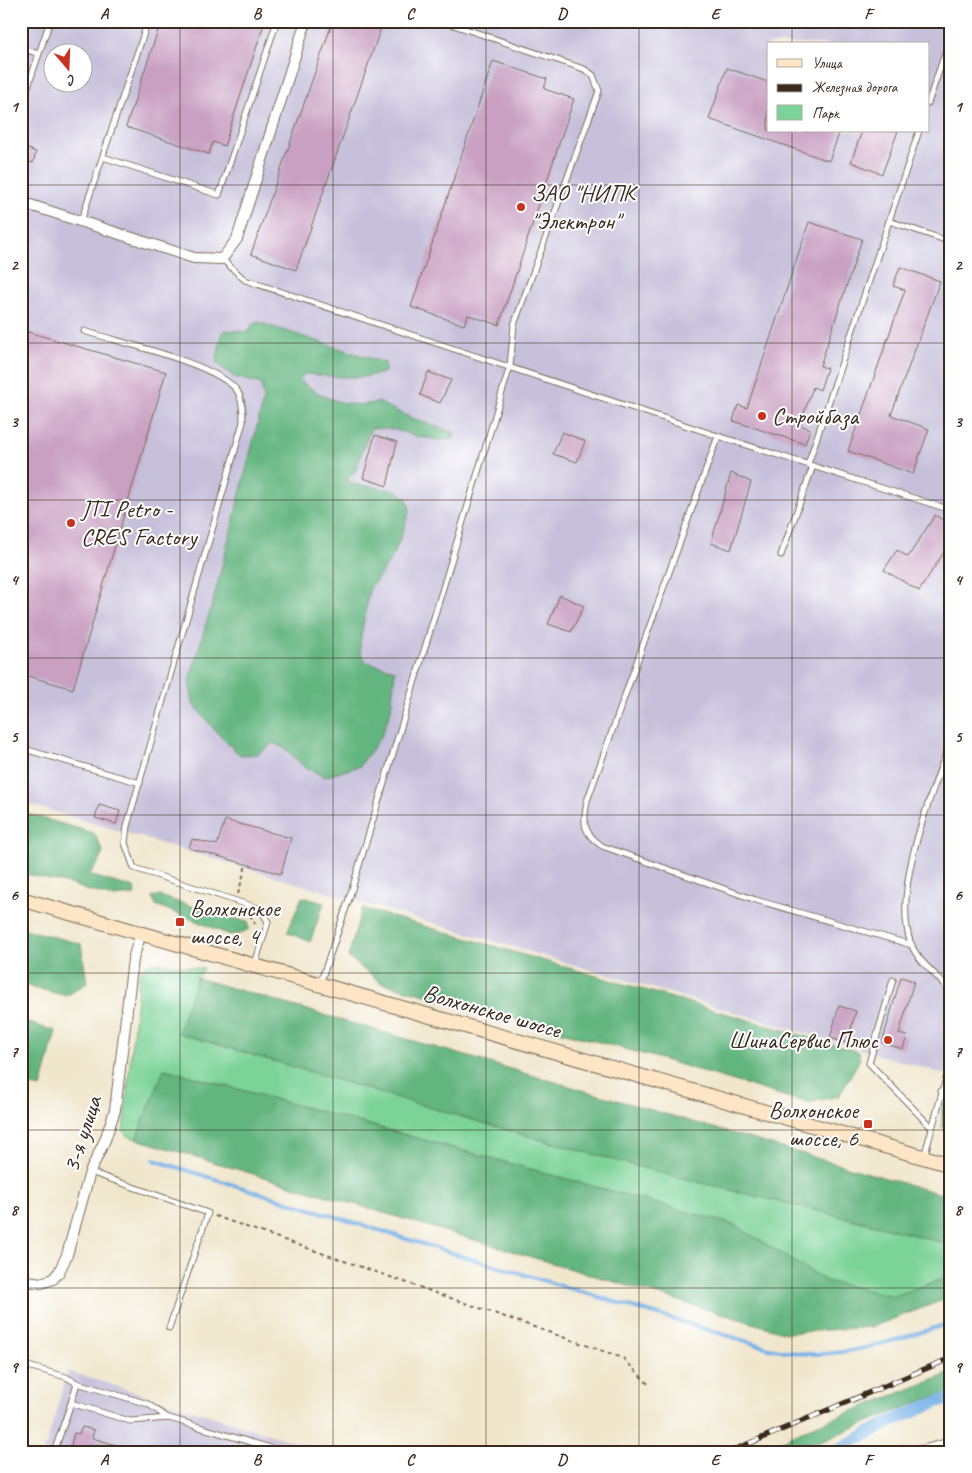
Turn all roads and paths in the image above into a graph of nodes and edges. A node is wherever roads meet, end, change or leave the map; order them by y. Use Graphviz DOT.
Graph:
graph roads {
  1 [pos="50,21"];
  2 [pos="148,21"];
  3 [pos="277,21"];
  4 [pos="306,21"];
  5 [pos="442,21"];
  6 [pos="951,36"];
  7 [pos="21,48"];
  8 [pos="39,54"];
  9 [pos="930,97"];
  10 [pos="21,107"];
  11 [pos="919,132"];
  12 [pos="103,157"];
  13 [pos="21,202"];
  14 [pos="81,221"];
  15 [pos="889,221"];
  16 [pos="951,242"];
  17 [pos="222,259"];
  18 [pos="84,331"];
  19 [pos="510,366"];
  20 [pos="718,436"];
  21 [pos="810,465"];
  22 [pos="951,510"];
  23 [pos="781,555"];
  24 [pos="951,740"];
  25 [pos="21,748"];
  26 [pos="140,783"];
  27 [pos="21,899"];
  28 [pos="140,933"];
  29 [pos="912,945"];
  30 [pos="254,966"];
  31 [pos="893,980"];
  32 [pos="320,985"];
  33 [pos="951,995"];
  34 [pos="951,1061"];
  35 [pos="942,1091"];
  36 [pos="951,1093"];
  37 [pos="932,1127"];
  38 [pos="924,1157"];
  39 [pos="951,1165"];
  40 [pos="90,1172"];
  41 [pos="208,1213"];
  42 [pos="21,1280"];
  43 [pos="169,1328"];
  44 [pos="21,1364"];
  45 [pos="77,1383"];
  46 [pos="650,1386"];
  47 [pos="71,1403"];
  48 [pos="168,1418"];
  49 [pos="951,1443"];
  50 [pos="54,1452"];
  51 [pos="284,1452"];
  52 [pos="918,1452"];
  1 -- 8 [label="lane"];
  2 -- 12 [label="lane"];
  3 -- 12 [label="lane"];
  4 -- 17 [label="street"];
  5 -- 19 [label="lane"];
  6 -- 9 [label="lane"];
  7 -- 8 [label="lane"];
  8 -- 10 [label="lane"];
  11 -- 15 [label="lane"];
  12 -- 14 [label="lane"];
  13 -- 14 [label="street"];
  14 -- 17 [label="street"];
  15 -- 16 [label="lane"];
  15 -- 21 [label="lane"];
  17 -- 19 [label="lane"];
  18 -- 26 [label="lane"];
  19 -- 20 [label="lane"];
  19 -- 32 [label="lane"];
  20 -- 21 [label="lane"];
  20 -- 29 [label="lane"];
  21 -- 22 [label="lane"];
  21 -- 23 [label="lane"];
  24 -- 29 [label="lane"];
  25 -- 26 [label="lane"];
  26 -- 30 [label="lane"];
  27 -- 28 [label="main road, Волхонское шоссе"];
  28 -- 30 [label="main road, Волхонское шоссе"];
  28 -- 40 [label="street, 3-я улица"];
  29 -- 33 [label="lane"];
  30 -- 32 [label="main road, Волхонское шоссе"];
  31 -- 37 [label="lane"];
  32 -- 38 [label="main road, Волхонское шоссе"];
  34 -- 35 [label="lane"];
  35 -- 36 [label="lane"];
  35 -- 37 [label="lane"];
  37 -- 38 [label="lane"];
  38 -- 39 [label="main road, Волхонское шоссе"];
  40 -- 41 [label="lane"];
  40 -- 42 [label="street, 3-я улица"];
  41 -- 43 [label="lane"];
  41 -- 46 [label="path"];
  44 -- 45 [label="lane"];
  45 -- 47 [label="lane"];
  45 -- 48 [label="lane"];
  47 -- 48 [label="lane"];
  47 -- 50 [label="lane"];
  48 -- 51 [label="lane"];
  49 -- 52 [label="street"];
}
